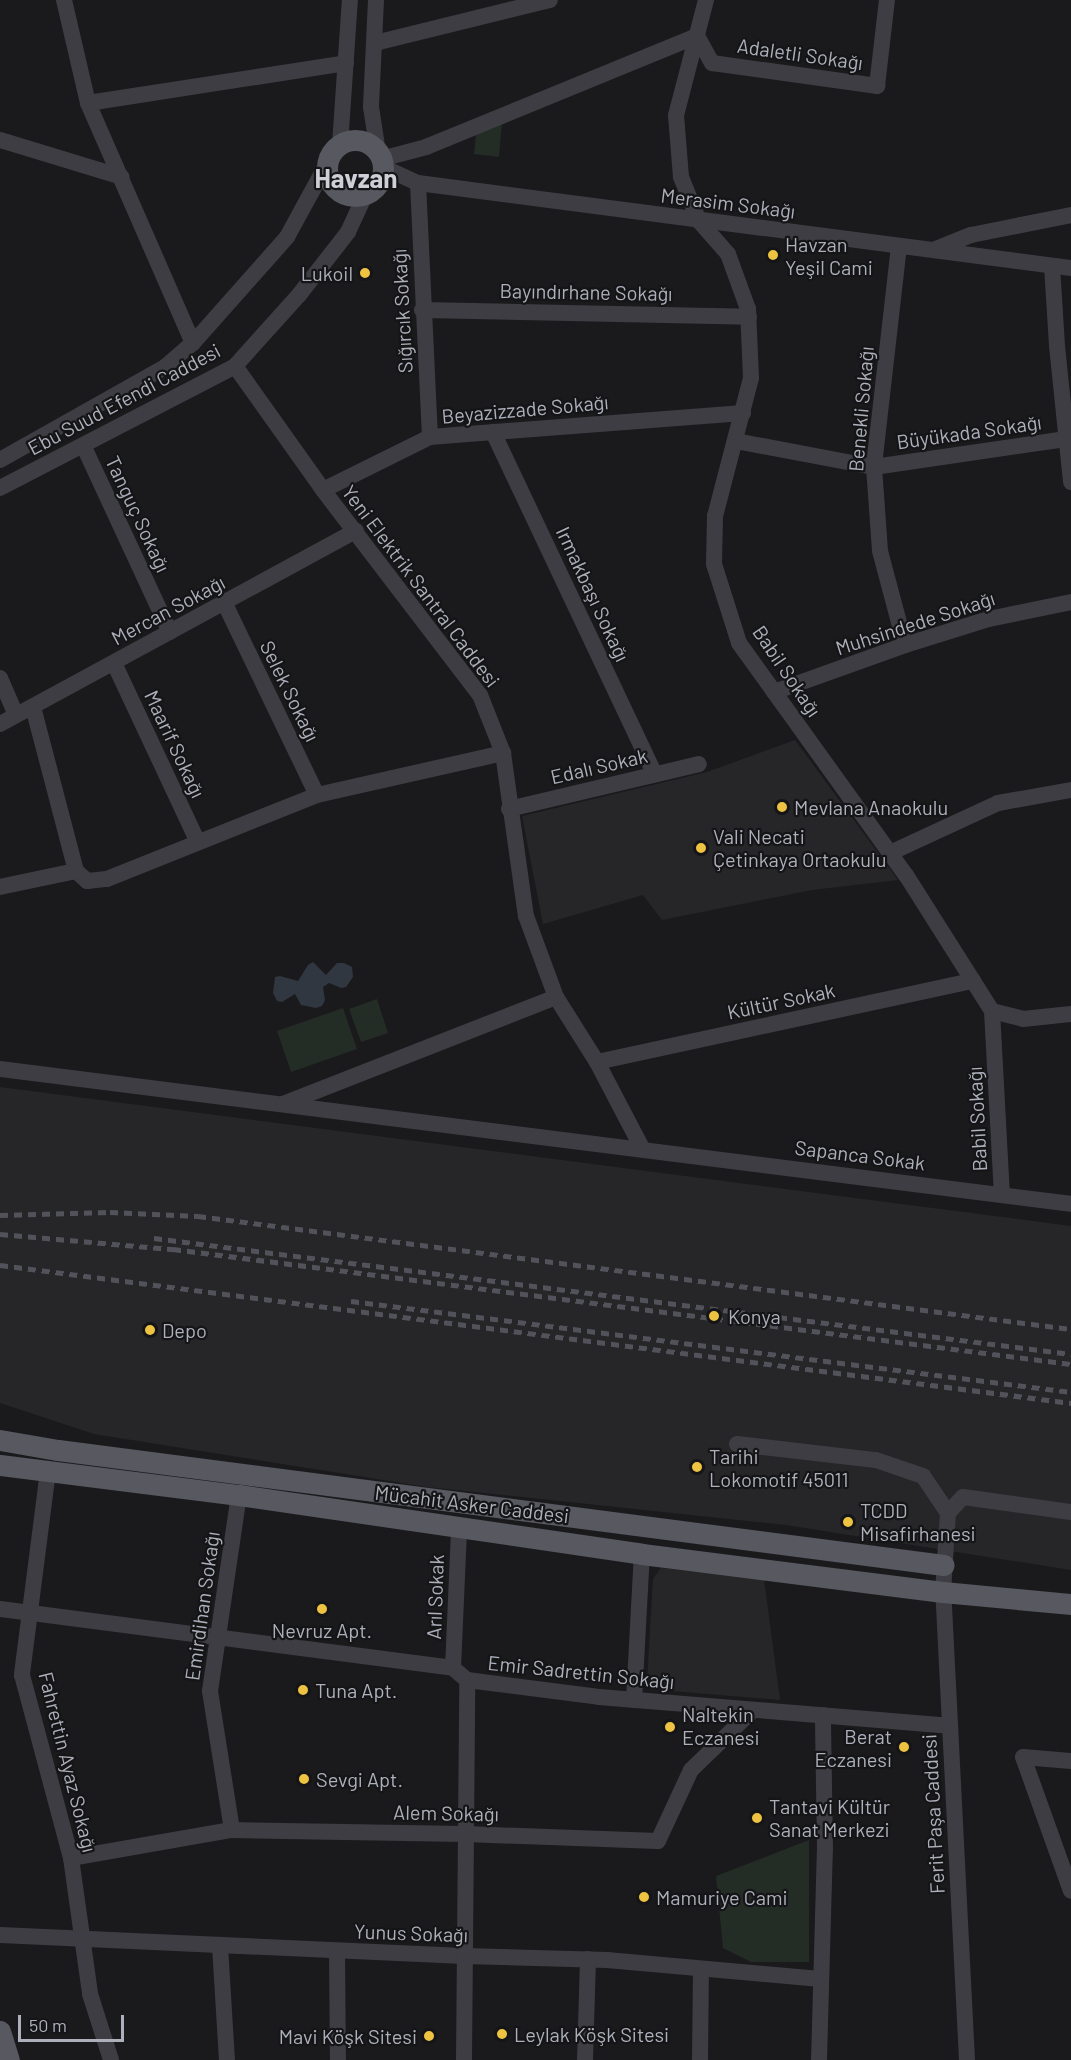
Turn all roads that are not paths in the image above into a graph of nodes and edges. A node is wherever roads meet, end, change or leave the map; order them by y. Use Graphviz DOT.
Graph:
graph roads {
  1 [pos="64,0"];
  2 [pos="350,0"];
  3 [pos="376,0"];
  4 [pos="550,0"];
  5 [pos="706,0"];
  6 [pos="887,0"];
  7 [pos="697,36"];
  8 [pos="375,43"];
  9 [pos="346,63"];
  10 [pos="88,103"];
  11 [pos="0,140"];
  12 [pos="334,153"];
  13 [pos="381,160"];
  14 [pos="122,177"];
  15 [pos="418,183"];
  16 [pos="366,194"];
  17 [pos="1071,215"];
  18 [pos="699,220"];
  19 [pos="899,246"];
  20 [pos="933,250"];
  21 [pos="1052,266"];
  22 [pos="1071,268"];
  23 [pos="422,310"];
  24 [pos="749,316"];
  25 [pos="193,343"];
  26 [pos="235,366"];
  27 [pos="743,412"];
  28 [pos="494,432"];
  29 [pos="430,437"];
  30 [pos="1066,439"];
  31 [pos="736,441"];
  32 [pos="84,447"];
  33 [pos="0,460"];
  34 [pos="874,467"];
  35 [pos="1071,482"];
  36 [pos="0,488"];
  37 [pos="323,490"];
  38 [pos="356,531"];
  39 [pos="1071,602"];
  40 [pos="225,604"];
  41 [pos="170,632"];
  42 [pos="905,645"];
  43 [pos="114,663"];
  44 [pos="0,678"];
  45 [pos="774,692"];
  46 [pos="33,707"];
  47 [pos="16,715"];
  48 [pos="0,724"];
  49 [pos="503,753"];
  50 [pos="699,764"];
  51 [pos="656,774"];
  52 [pos="1071,790"];
  53 [pos="317,795"];
  54 [pos="509,809"];
  55 [pos="198,842"];
  56 [pos="890,853"];
  57 [pos="76,871"];
  58 [pos="0,887"];
  59 [pos="973,981"];
  60 [pos="556,998"];
  61 [pos="992,1011"];
  62 [pos="1071,1014"];
  63 [pos="597,1062"];
  64 [pos="0,1069"];
  65 [pos="280,1105"];
  66 [pos="643,1150"];
  67 [pos="1002,1194"];
  68 [pos="1071,1204"];
  69 [pos="0,1440"];
  70 [pos="737,1444"];
  71 [pos="0,1465"];
  72 [pos="48,1471"];
  73 [pos="239,1495"];
  74 [pos="1071,1512"];
  75 [pos="948,1513"];
  76 [pos="459,1528"];
  77 [pos="642,1554"];
  78 [pos="944,1565"];
  79 [pos="943,1592"];
  80 [pos="1071,1604"];
  81 [pos="0,1610"];
  82 [pos="30,1613"];
  83 [pos="218,1637"];
  84 [pos="453,1668"];
  85 [pos="468,1680"];
  86 [pos="634,1700"];
  87 [pos="753,1710"];
  88 [pos="823,1715"];
  89 [pos="949,1726"];
  90 [pos="1071,1761"];
  91 [pos="232,1830"];
  92 [pos="465,1834"];
  93 [pos="1064,1848"];
  94 [pos="70,1858"];
  95 [pos="1071,1891"];
  96 [pos="0,1935"];
  97 [pos="84,1937"];
  98 [pos="220,1946"];
  99 [pos="337,1951"];
  100 [pos="464,1956"];
  101 [pos="588,1959"];
  102 [pos="700,1970"];
  103 [pos="820,1979"];
  104 [pos="0,2031"];
  105 [pos="9,2060"];
  106 [pos="111,2060"];
  107 [pos="227,2060"];
  108 [pos="338,2060"];
  109 [pos="464,2060"];
  110 [pos="585,2060"];
  111 [pos="700,2060"];
  112 [pos="819,2060"];
  113 [pos="967,2060"];
  1 -- 10 [label="street"];
  2 -- 9 [label="street, Ebu Suud Efendi Caddesi"];
  3 -- 8 [label="street"];
  4 -- 8 [label="street"];
  5 -- 7 [label="street, Babil Sokağı"];
  6 -- 7 [label="street, Adaletli Sokağı"];
  7 -- 13 [label="street"];
  7 -- 18 [label="street, Babil Sokağı"];
  8 -- 13 [label="street"];
  9 -- 10 [label="street"];
  9 -- 12 [label="street, Ebu Suud Efendi Caddesi"];
  10 -- 14 [label="street"];
  11 -- 14 [label="street"];
  12 -- 13 [label="main road"];
  12 -- 16 [label="main road"];
  12 -- 25 [label="street, Ebu Suud Efendi Caddesi"];
  13 -- 15 [label="street, Merasim Sokağı"];
  13 -- 16 [label="main road"];
  14 -- 25 [label="street"];
  15 -- 18 [label="street, Merasim Sokağı"];
  15 -- 23 [label="street, Sığırcık Sokağı"];
  16 -- 26 [label="street, Ebu Suud Efendi Caddesi"];
  17 -- 20 [label="street"];
  18 -- 19 [label="street, Merasim Sokağı"];
  18 -- 24 [label="street, Babil Sokağı"];
  19 -- 20 [label="street, Merasim Sokağı"];
  19 -- 34 [label="street, Benekli Sokağı"];
  20 -- 21 [label="street, Merasim Sokağı"];
  21 -- 22 [label="street, Merasim Sokağı"];
  21 -- 30 [label="street"];
  23 -- 24 [label="street, Bayındırhane Sokağı"];
  23 -- 29 [label="street, Sığırcık Sokağı"];
  24 -- 27 [label="street, Babil Sokağı"];
  25 -- 33 [label="street, Ebu Suud Efendi Caddesi"];
  26 -- 32 [label="street, Ebu Suud Efendi Caddesi"];
  26 -- 37 [label="street, Yeni Elektrik Santral Caddesi"];
  27 -- 28 [label="street, Beyazizzade Sokağı"];
  27 -- 31 [label="street, Babil Sokağı"];
  28 -- 29 [label="street, Beyazizzade Sokağı"];
  28 -- 51 [label="street, Irmakbaşı Sokağı"];
  29 -- 37 [label="street, Beyazizzade Sokağı"];
  30 -- 34 [label="street, Büyükada Sokağı"];
  30 -- 35 [label="street"];
  31 -- 34 [label="street, Büyükada Sokağı"];
  31 -- 45 [label="street, Babil Sokağı"];
  32 -- 36 [label="street, Ebu Suud Efendi Caddesi"];
  32 -- 41 [label="street, Tanguç Sokağı"];
  34 -- 42 [label="street, Benekli Sokağı"];
  37 -- 38 [label="street, Yeni Elektrik Santral Caddesi"];
  38 -- 40 [label="street, Mercan Sokağı"];
  38 -- 49 [label="street, Yeni Elektrik Santral Caddesi"];
  39 -- 42 [label="street, Muhsindede Sokağı"];
  40 -- 41 [label="street, Mercan Sokağı"];
  40 -- 53 [label="street, Selek Sokağı"];
  41 -- 43 [label="street, Mercan Sokağı"];
  42 -- 45 [label="street, Muhsindede Sokağı"];
  43 -- 46 [label="street, Mercan Sokağı"];
  43 -- 55 [label="street, Maarif Sokağı"];
  44 -- 47 [label="street"];
  45 -- 56 [label="street, Babil Sokağı"];
  46 -- 47 [label="street, Mercan Sokağı"];
  46 -- 57 [label="street"];
  47 -- 48 [label="street, Mercan Sokağı"];
  49 -- 53 [label="street"];
  49 -- 54 [label="street, Yeni Elektrik Santral Caddesi"];
  50 -- 51 [label="street, Edalı Sokak"];
  51 -- 54 [label="street, Edalı Sokak"];
  52 -- 56 [label="street"];
  53 -- 55 [label="street"];
  54 -- 60 [label="street, Yeni Elektrik Santral Caddesi"];
  55 -- 57 [label="street"];
  56 -- 59 [label="street, Babil Sokağı"];
  57 -- 58 [label="street"];
  59 -- 61 [label="street, Babil Sokağı"];
  59 -- 63 [label="street, Kültür Sokak"];
  60 -- 63 [label="street, Yeni Elektrik Santral Caddesi"];
  60 -- 65 [label="street"];
  61 -- 62 [label="street"];
  61 -- 67 [label="street, Babil Sokağı"];
  63 -- 66 [label="street, Yeni Elektrik Santral Caddesi"];
  64 -- 65 [label="street, Sapanca Sokak"];
  65 -- 66 [label="street, Sapanca Sokak"];
  66 -- 67 [label="street, Sapanca Sokak"];
  67 -- 68 [label="street, Sapanca Sokak"];
  69 -- 78 [label="main road, Mücahit Asker Caddesi"];
  70 -- 75 [label="street"];
  71 -- 72 [label="main road, Mücahit Asker Caddesi"];
  72 -- 73 [label="main road, Mücahit Asker Caddesi"];
  72 -- 82 [label="street, Fahrettin Ayaz Sokağı"];
  73 -- 76 [label="main road, Mücahit Asker Caddesi"];
  73 -- 83 [label="street, Emirdihan Sokağı"];
  74 -- 75 [label="street"];
  75 -- 78 [label="street, Ferit Paşa Caddesi"];
  76 -- 77 [label="main road, Mücahit Asker Caddesi"];
  76 -- 84 [label="street, Arıl Sokak"];
  77 -- 79 [label="main road, Mücahit Asker Caddesi"];
  77 -- 86 [label="street"];
  78 -- 79 [label="street, Ferit Paşa Caddesi"];
  79 -- 80 [label="main road, Mücahit Asker Caddesi"];
  79 -- 89 [label="street, Ferit Paşa Caddesi"];
  81 -- 82 [label="street"];
  82 -- 83 [label="street"];
  82 -- 94 [label="street, Fahrettin Ayaz Sokağı"];
  83 -- 84 [label="street"];
  83 -- 91 [label="street, Emirdihan Sokağı"];
  84 -- 85 [label="street, Emir Sadrettin Sokağı"];
  85 -- 86 [label="street, Emir Sadrettin Sokağı"];
  85 -- 92 [label="street"];
  86 -- 87 [label="street, Emir Sadrettin Sokağı"];
  87 -- 88 [label="street, Emir Sadrettin Sokağı"];
  87 -- 92 [label="street, Alem Sokağı"];
  88 -- 89 [label="street, Emir Sadrettin Sokağı"];
  88 -- 103 [label="street"];
  89 -- 113 [label="street, Ferit Paşa Caddesi"];
  90 -- 93 [label="street"];
  91 -- 92 [label="street, Alem Sokağı"];
  91 -- 94 [label="street, Alem Sokağı"];
  92 -- 100 [label="street"];
  93 -- 95 [label="street"];
  94 -- 97 [label="street, Fahrettin Ayaz Sokağı"];
  96 -- 97 [label="street, Yunus Sokağı"];
  97 -- 98 [label="street, Yunus Sokağı"];
  97 -- 106 [label="street, Fahrettin Ayaz Sokağı"];
  98 -- 99 [label="street, Yunus Sokağı"];
  98 -- 107 [label="street"];
  99 -- 100 [label="street, Yunus Sokağı"];
  99 -- 108 [label="street"];
  100 -- 101 [label="street, Yunus Sokağı"];
  100 -- 109 [label="street"];
  101 -- 102 [label="street, Yunus Sokağı"];
  101 -- 110 [label="street"];
  102 -- 103 [label="street, Yunus Sokağı"];
  102 -- 111 [label="street"];
  103 -- 112 [label="street"];
  104 -- 105 [label="main road"];
}
